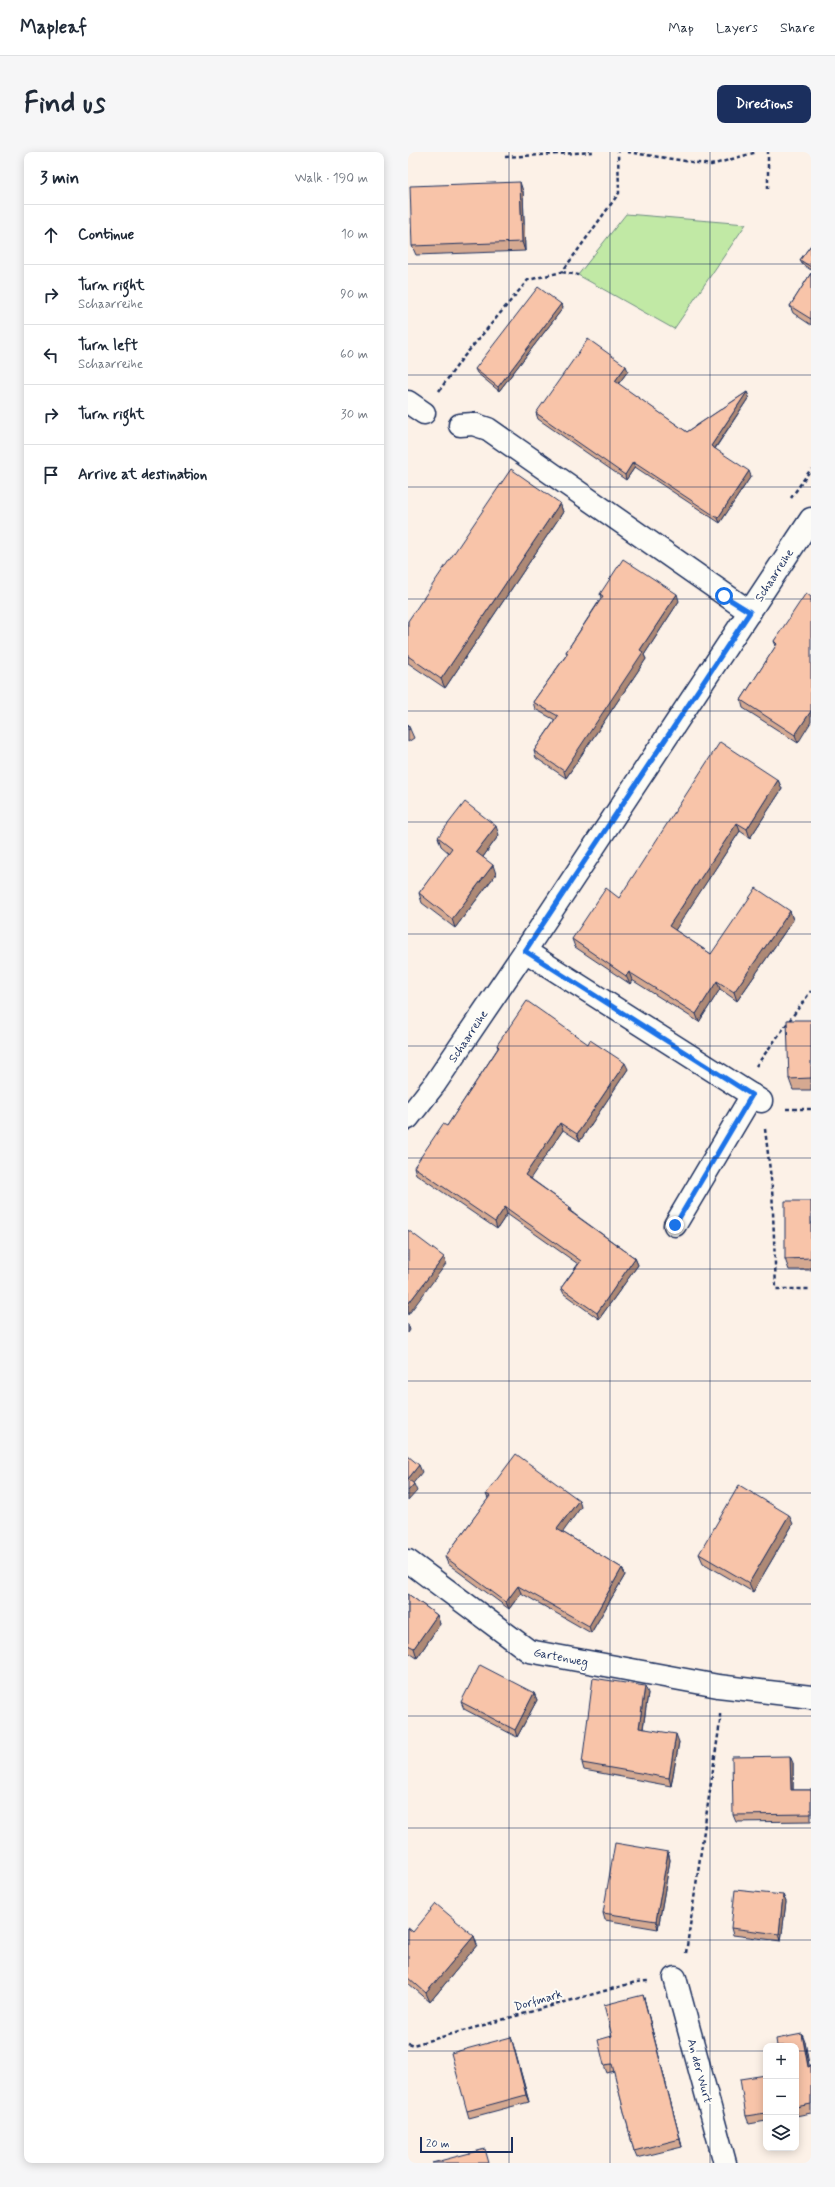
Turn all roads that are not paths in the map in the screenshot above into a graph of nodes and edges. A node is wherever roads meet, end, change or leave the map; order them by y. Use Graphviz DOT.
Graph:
graph roads {
  1 [pos="460,425"];
  2 [pos="811,519"];
  3 [pos="750,612"];
  4 [pos="525,951"];
  5 [pos="408,1118"];
  6 [pos="675,1225"];
  7 [pos="408,1560"];
  8 [pos="811,1697"];
  9 [pos="675,1978"];
  10 [pos="725,2163"];
  1 -- 3 [label="street"];
  2 -- 3 [label="street, Schaarreihe"];
  3 -- 4 [label="street, Schaarreihe"];
  4 -- 5 [label="street, Schaarreihe"];
  4 -- 6 [label="street"];
  7 -- 8 [label="street, Gartenweg"];
  9 -- 10 [label="street, An der Wurt"];
}
